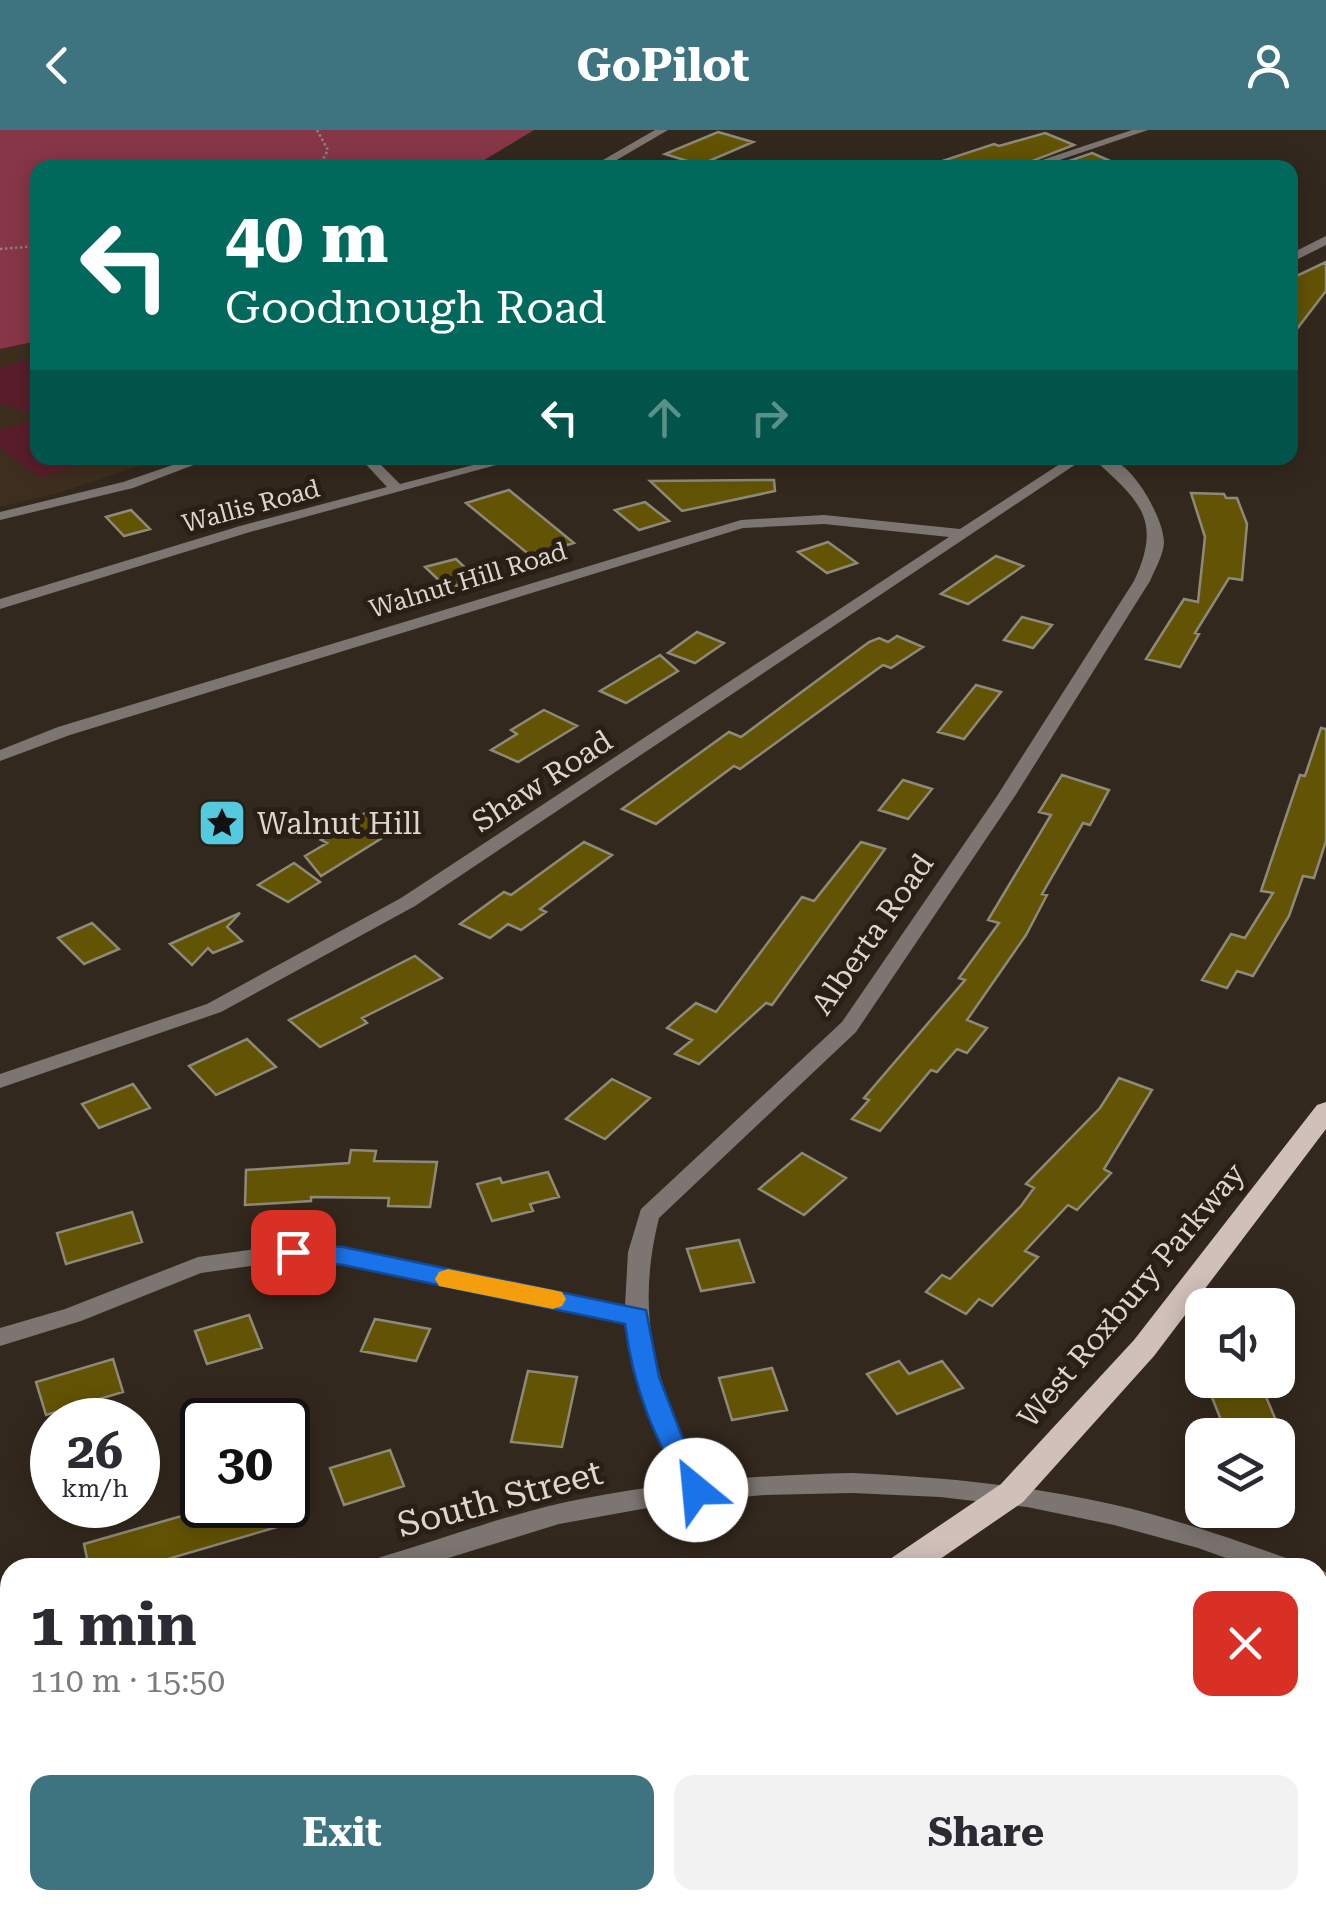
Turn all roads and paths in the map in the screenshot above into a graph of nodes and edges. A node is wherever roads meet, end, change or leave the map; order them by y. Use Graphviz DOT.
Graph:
graph roads {
  1 [pos="317,130"];
  2 [pos="663,130"];
  3 [pos="1144,130"];
  4 [pos="322,160"];
  5 [pos="609,160"];
  6 [pos="1048,160"];
  7 [pos="1326,240"];
  8 [pos="30,247"];
  9 [pos="0,250"];
  10 [pos="1298,255"];
  11 [pos="184,465"];
  12 [pos="374,465"];
  13 [pos="488,465"];
  14 [pos="1067,465"];
  15 [pos="1111,465"];
  16 [pos="397,489"];
  17 [pos="0,516"];
  18 [pos="962,534"];
  19 [pos="0,604"];
  20 [pos="0,756"];
  21 [pos="0,1081"];
  22 [pos="1322,1120"];
  23 [pos="637,1317"];
  24 [pos="0,1337"];
  25 [pos="696,1490"];
  26 [pos="1012,1493"];
  27 [pos="415,1558"];
  28 [pos="916,1558"];
  29 [pos="1256,1558"];
  1 -- 4 [label="path"];
  2 -- 5 [label="street"];
  3 -- 6 [label="street"];
  7 -- 10 [label="street"];
  8 -- 9 [label="path"];
  11 -- 17 [label="street"];
  12 -- 16 [label="street"];
  13 -- 16 [label="street, Wallis Road"];
  14 -- 18 [label="street, Shaw Road"];
  15 -- 23 [label="street, Alberta Road"];
  16 -- 19 [label="street, Wallis Road"];
  18 -- 20 [label="street, Walnut Hill Road"];
  18 -- 21 [label="street, Shaw Road"];
  22 -- 26 [label="main road, West Roxbury Parkway"];
  23 -- 24 [label="street"];
  23 -- 25 [label="street, Alberta Road"];
  25 -- 26 [label="street, South Street"];
  25 -- 27 [label="street, South Street"];
  26 -- 28 [label="main road, West Roxbury Parkway"];
  26 -- 29 [label="street, South Street"];
}
